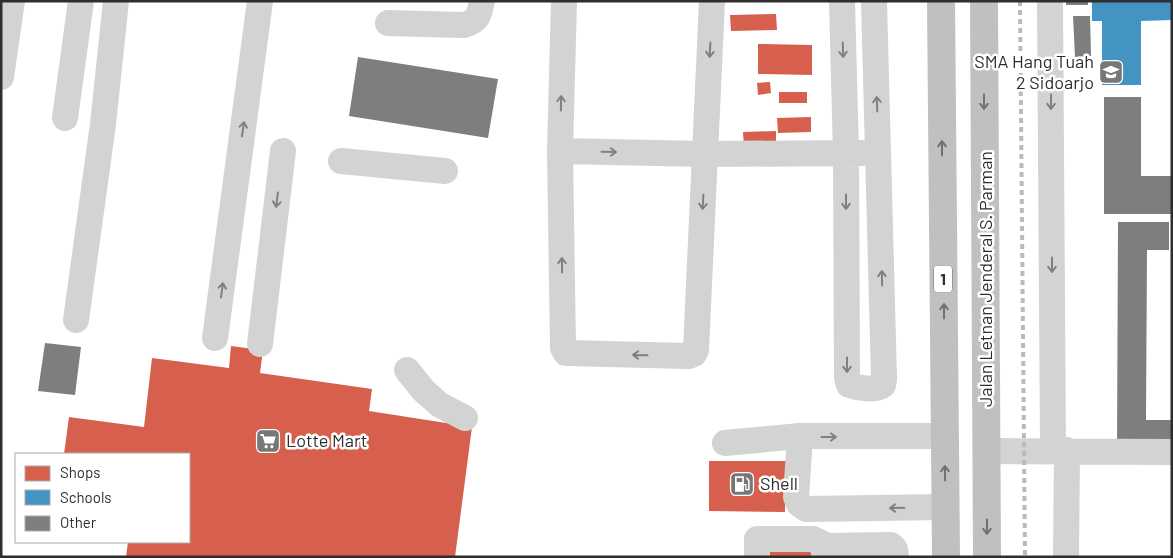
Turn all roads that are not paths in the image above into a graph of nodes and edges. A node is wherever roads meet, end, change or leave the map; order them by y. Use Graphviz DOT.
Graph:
graph roads {
  1 [pos="12,1"];
  2 [pos="81,1"];
  3 [pos="116,1"];
  4 [pos="260,1"];
  5 [pos="482,1"];
  6 [pos="564,1"];
  7 [pos="712,1"];
  8 [pos="842,1"];
  9 [pos="874,1"];
  10 [pos="941,1"];
  11 [pos="984,1"];
  12 [pos="1050,1"];
  13 [pos="388,23"];
  14 [pos="1,77"];
  15 [pos="66,118"];
  16 [pos="283,151"];
  17 [pos="560,151"];
  18 [pos="879,153"];
  19 [pos="705,154"];
  20 [pos="846,154"];
  21 [pos="341,161"];
  22 [pos="444,171"];
  23 [pos="76,320"];
  24 [pos="215,338"];
  25 [pos="260,344"];
  26 [pos="407,370"];
  27 [pos="465,418"];
  28 [pos="800,436"];
  29 [pos="945,436"];
  30 [pos="725,443"];
  31 [pos="987,450"];
  32 [pos="1060,450"];
  33 [pos="1172,452"];
  34 [pos="946,507"];
  35 [pos="826,551"];
  36 [pos="757,557"];
  37 [pos="896,557"];
  38 [pos="946,557"];
  39 [pos="987,557"];
  40 [pos="1066,557"];
  1 -- 14 [label="street"];
  2 -- 15 [label="street"];
  3 -- 23 [label="street"];
  24 -- 4 [label="street, one-way"];
  5 -- 13 [label="street"];
  17 -- 6 [label="street, one-way"];
  7 -- 19 [label="street, one-way"];
  8 -- 20 [label="street, one-way"];
  18 -- 9 [label="street, one-way"];
  29 -- 10 [label="highway, 1, one-way"];
  11 -- 31 [label="highway, Jalan Letnan Jenderal S. Parman, one-way"];
  12 -- 32 [label="street, one-way"];
  16 -- 25 [label="street, one-way"];
  17 -- 19 [label="street, one-way"];
  19 -- 17 [label="street, one-way"];
  18 -- 20 [label="street"];
  20 -- 18 [label="street, one-way"];
  19 -- 20 [label="street"];
  21 -- 22 [label="street"];
  26 -- 27 [label="street"];
  28 -- 29 [label="street, one-way"];
  28 -- 30 [label="street"];
  34 -- 28 [label="street, one-way"];
  34 -- 29 [label="highway, 1, one-way"];
  31 -- 32 [label="street"];
  31 -- 39 [label="highway, Jalan Letnan Jenderal S. Parman, one-way"];
  32 -- 33 [label="street"];
  32 -- 40 [label="street"];
  34 -- 38 [label="highway, 1"];
  35 -- 36 [label="street"];
  35 -- 37 [label="street"];
}
